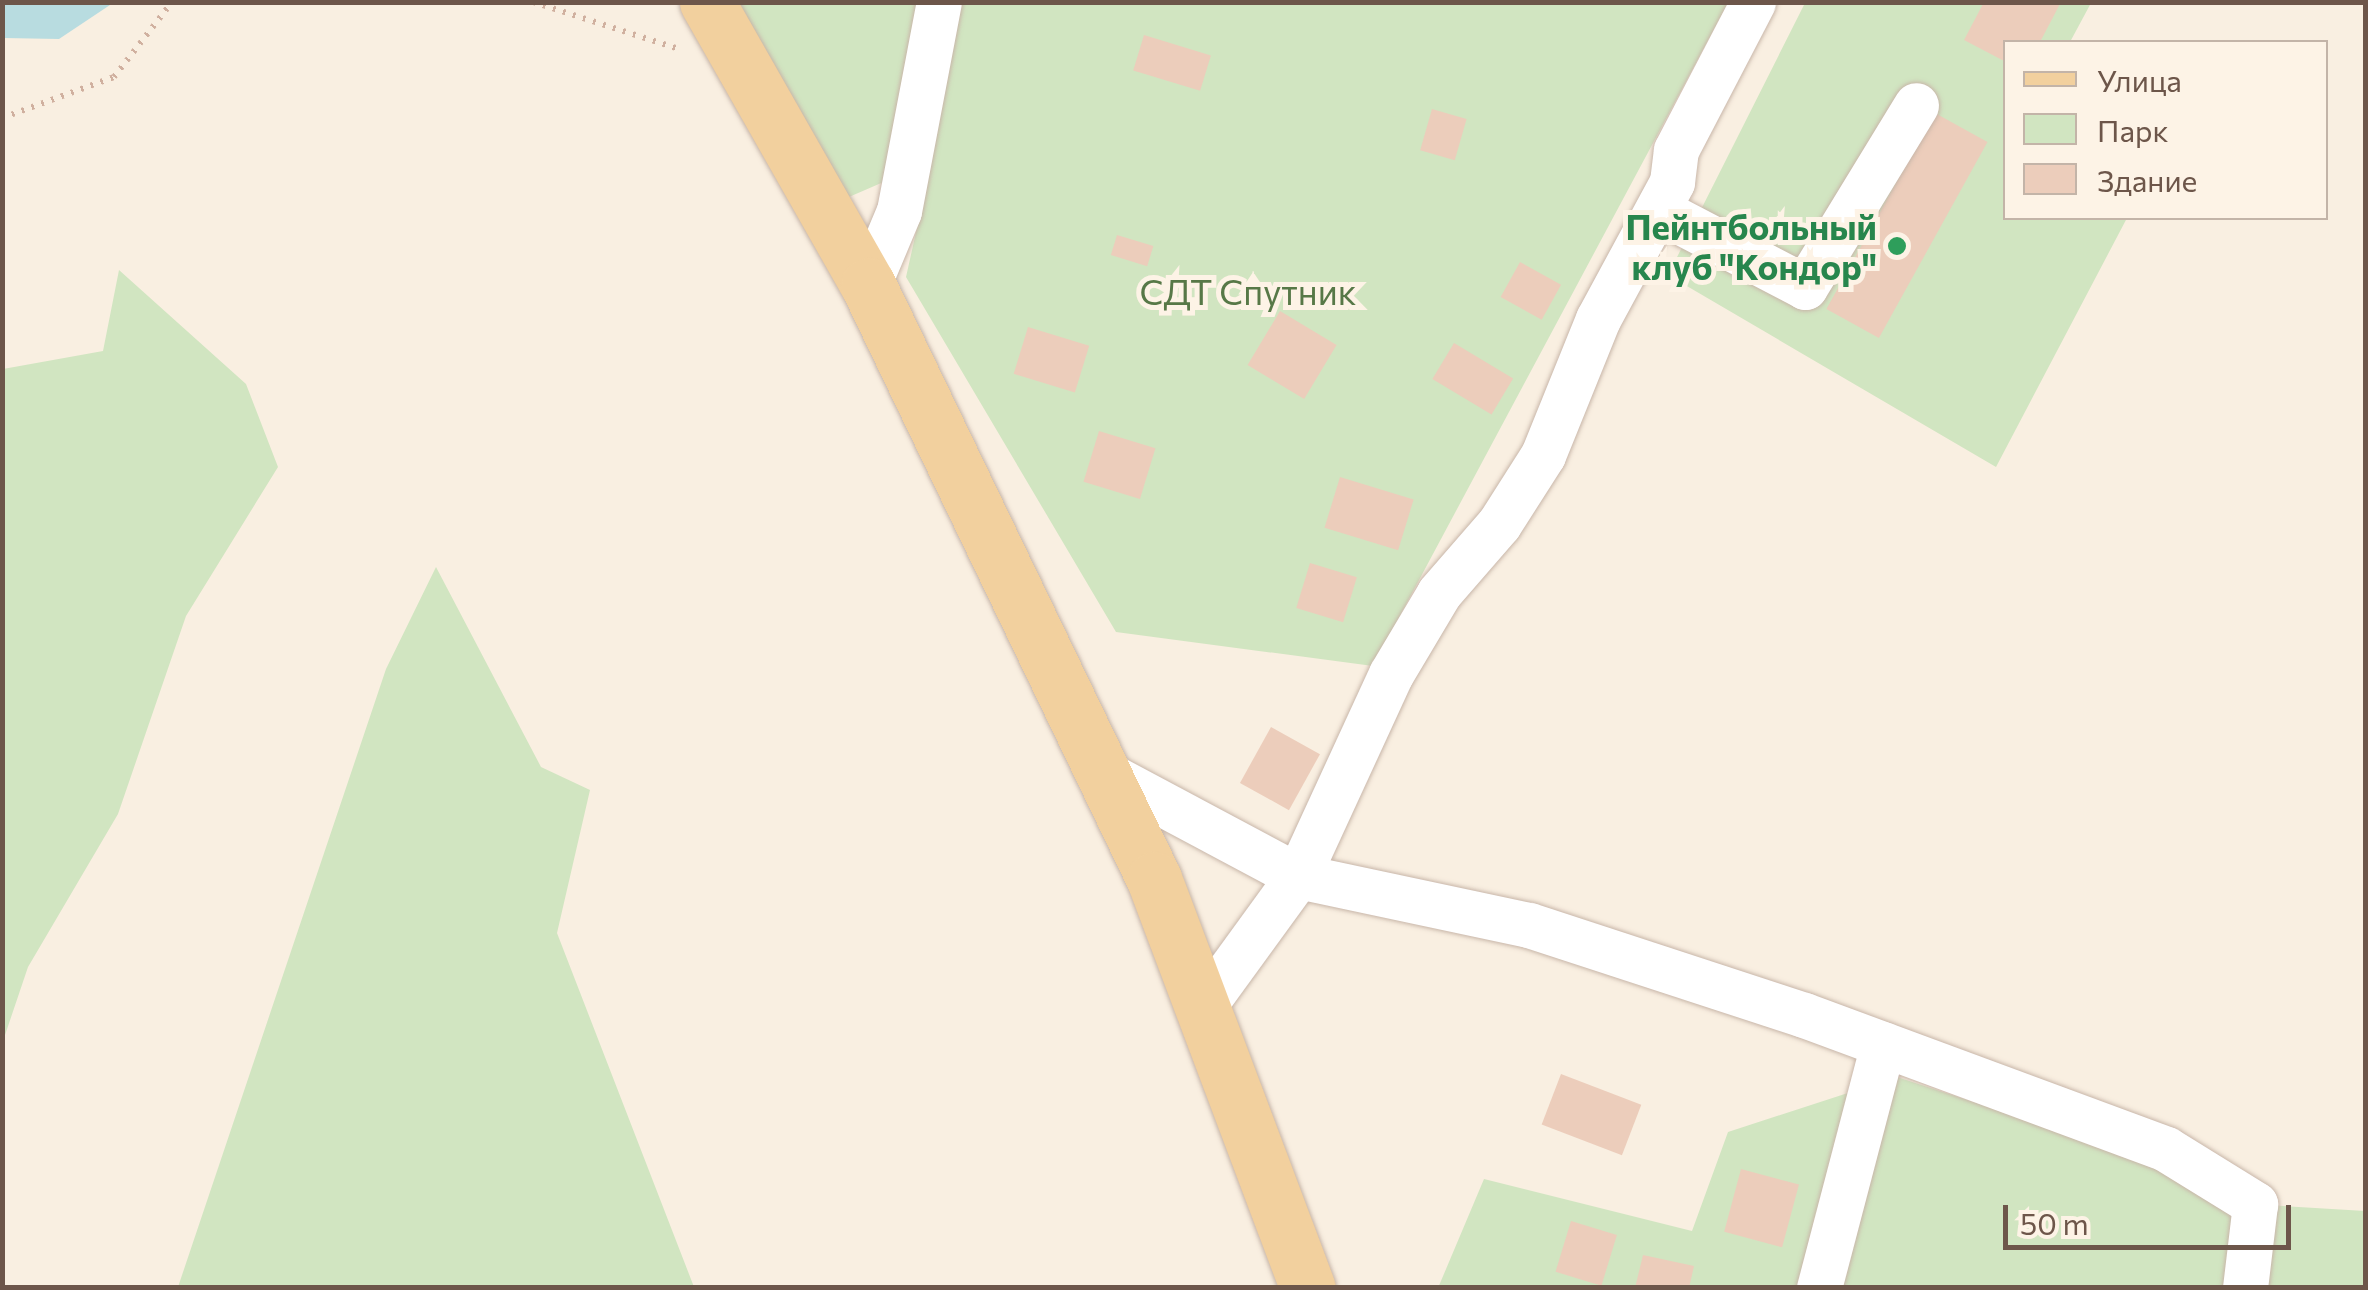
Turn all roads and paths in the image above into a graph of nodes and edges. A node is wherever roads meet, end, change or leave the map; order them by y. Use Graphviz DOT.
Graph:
graph roads {
  1 [pos="172,2"];
  2 [pos="533,2"];
  3 [pos="707,2"];
  4 [pos="939,2"];
  5 [pos="1753,2"];
  6 [pos="746,70"];
  7 [pos="1916,105"];
  8 [pos="2,118"];
  9 [pos="1658,210"];
  10 [pos="868,284"];
  11 [pos="1103,772"];
  12 [pos="1298,876"];
  13 [pos="1202,1008"];
  14 [pos="1883,1044"];
  15 [pos="1308,1288"];
  16 [pos="1819,1288"];
  17 [pos="2245,1288"];
  1 -- 8 [label="path"];
  2 -- 6 [label="path"];
  3 -- 6 [label="main road"];
  4 -- 10 [label="lane"];
  5 -- 9 [label="lane"];
  6 -- 10 [label="main road"];
  7 -- 9 [label="lane"];
  9 -- 12 [label="lane"];
  10 -- 11 [label="main road"];
  11 -- 12 [label="lane"];
  11 -- 13 [label="main road"];
  12 -- 13 [label="lane"];
  12 -- 14 [label="lane"];
  13 -- 15 [label="main road"];
  14 -- 16 [label="lane"];
  14 -- 17 [label="lane"];
}
